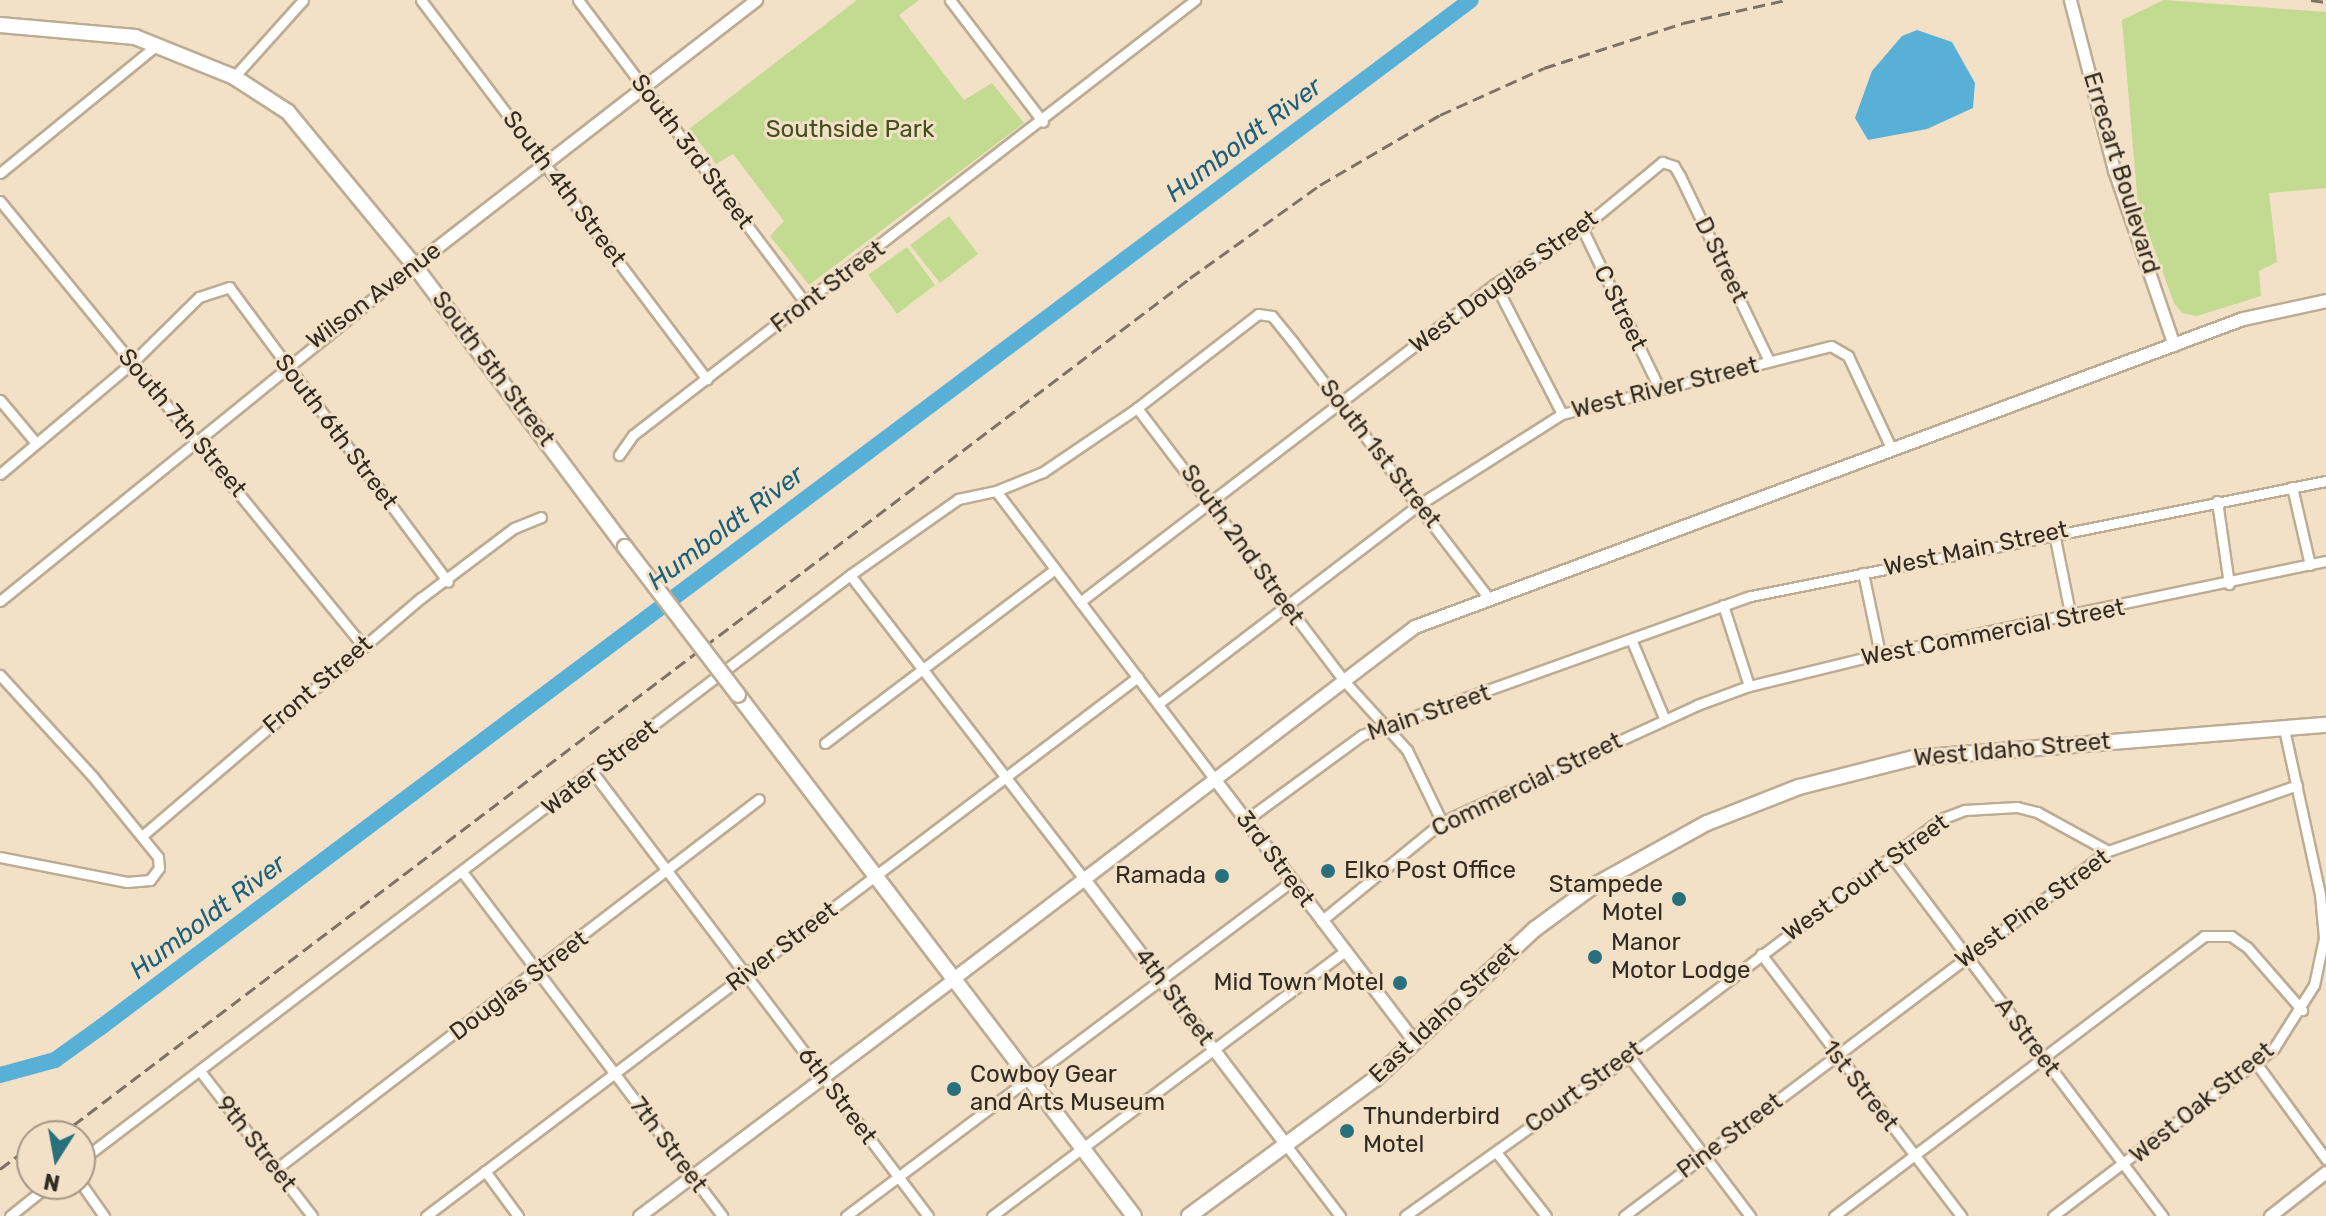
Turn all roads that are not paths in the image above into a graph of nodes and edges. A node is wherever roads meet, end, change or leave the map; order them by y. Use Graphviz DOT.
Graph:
graph roads {
  1 [pos="303,0"];
  2 [pos="421,0"];
  3 [pos="579,0"];
  4 [pos="756,0"];
  5 [pos="950,0"];
  6 [pos="1195,0"];
  7 [pos="2070,0"];
  8 [pos="0,25"];
  9 [pos="158,44"];
  10 [pos="234,77"];
  11 [pos="643,87"];
  12 [pos="1043,122"];
  13 [pos="1668,162"];
  14 [pos="544,163"];
  15 [pos="0,173"];
  16 [pos="0,201"];
  17 [pos="1582,228"];
  18 [pos="414,265"];
  19 [pos="1495,284"];
  20 [pos="2326,301"];
  21 [pos="806,304"];
  22 [pos="1267,314"];
  23 [pos="2174,345"];
  24 [pos="1769,361"];
  25 [pos="132,363"];
  26 [pos="284,365"];
  27 [pos="707,379"];
  28 [pos="1659,388"];
  29 [pos="0,400"];
  30 [pos="1340,404"];
  31 [pos="1137,408"];
  32 [pos="1562,414"];
  33 [pos="196,438"];
  34 [pos="36,443"];
  35 [pos="1891,448"];
  36 [pos="619,455"];
  37 [pos="0,474"];
  38 [pos="2326,481"];
  39 [pos="2292,487"];
  40 [pos="996,491"];
  41 [pos="2217,501"];
  42 [pos="1212,504"];
  43 [pos="1420,504"];
  44 [pos="541,517"];
  45 [pos="2054,533"];
  46 [pos="2326,561"];
  47 [pos="2310,565"];
  48 [pos="1055,569"];
  49 [pos="1863,573"];
  50 [pos="850,575"];
  51 [pos="448,582"];
  52 [pos="2229,584"];
  53 [pos="1489,598"];
  54 [pos="0,601"];
  55 [pos="1080,602"];
  56 [pos="1723,605"];
  57 [pos="1287,607"];
  58 [pos="2071,618"];
  59 [pos="1631,639"];
  60 [pos="363,646"];
  61 [pos="1880,654"];
  62 [pos="925,667"];
  63 [pos="0,675"];
  64 [pos="1138,677"];
  65 [pos="1346,683"];
  66 [pos="1749,686"];
  67 [pos="1158,704"];
  68 [pos="1664,718"];
  69 [pos="2326,725"];
  70 [pos="1383,726"];
  71 [pos="2284,729"];
  72 [pos="825,743"];
  73 [pos="594,774"];
  74 [pos="1007,778"];
  75 [pos="1216,781"];
  76 [pos="2297,785"];
  77 [pos="759,799"];
  78 [pos="1246,820"];
  79 [pos="1442,822"];
  80 [pos="1707,823"];
  81 [pos="142,836"];
  82 [pos="2108,851"];
  83 [pos="0,857"];
  84 [pos="1892,857"];
  85 [pos="463,873"];
  86 [pos="668,873"];
  87 [pos="877,876"];
  88 [pos="1085,880"];
  89 [pos="1292,881"];
  90 [pos="1321,921"];
  91 [pos="1344,952"];
  92 [pos="1761,954"];
  93 [pos="1966,958"];
  94 [pos="537,972"];
  95 [pos="746,975"];
  96 [pos="955,978"];
  97 [pos="1160,979"];
  98 [pos="2302,1010"];
  99 [pos="1414,1041"];
  100 [pos="1215,1051"];
  101 [pos="1629,1056"];
  102 [pos="1836,1056"];
  103 [pos="2044,1059"];
  104 [pos="2256,1063"];
  105 [pos="200,1071"];
  106 [pos="614,1074"];
  107 [pos="823,1077"];
  108 [pos="1030,1078"];
  109 [pos="1286,1145"];
  110 [pos="1083,1148"];
  111 [pos="96,1149"];
  112 [pos="1496,1152"];
  113 [pos="1705,1155"];
  114 [pos="1914,1155"];
  115 [pos="2326,1159"];
  116 [pos="2126,1164"];
  117 [pos="276,1169"];
  118 [pos="485,1171"];
  119 [pos="2326,1172"];
  120 [pos="692,1176"];
  121 [pos="898,1177"];
  122 [pos="30,1200"];
  123 [pos="10,1216"];
  124 [pos="312,1216"];
  125 [pos="426,1216"];
  126 [pos="518,1216"];
  127 [pos="639,1216"];
  128 [pos="722,1216"];
  129 [pos="846,1216"];
  130 [pos="928,1216"];
  131 [pos="992,1216"];
  132 [pos="1134,1216"];
  133 [pos="1189,1216"];
  134 [pos="1340,1216"];
  135 [pos="1405,1216"];
  136 [pos="1546,1216"];
  137 [pos="1624,1216"];
  138 [pos="1750,1216"];
  139 [pos="1834,1216"];
  140 [pos="1961,1216"];
  141 [pos="2053,1216"];
  142 [pos="2163,1216"];
  143 [pos="2270,1216"];
  1 -- 10 [label="street"];
  2 -- 14 [label="street, South 4th Street"];
  3 -- 11 [label="street, South 3rd Street"];
  4 -- 11 [label="street, Wilson Avenue"];
  5 -- 12 [label="street"];
  6 -- 12 [label="street, Front Street"];
  7 -- 23 [label="street, Errecart Boulevard"];
  8 -- 9 [label="main road, South 5th Street"];
  9 -- 10 [label="main road, South 5th Street"];
  9 -- 15 [label="street"];
  10 -- 18 [label="main road, South 5th Street"];
  11 -- 14 [label="street, Wilson Avenue"];
  11 -- 21 [label="street, South 3rd Street"];
  12 -- 21 [label="street, Front Street"];
  13 -- 17 [label="street, West Douglas Street"];
  13 -- 24 [label="street, D Street"];
  14 -- 18 [label="street, Wilson Avenue"];
  14 -- 27 [label="street, South 4th Street"];
  16 -- 25 [label="street, South 7th Street"];
  17 -- 19 [label="street, West Douglas Street"];
  17 -- 28 [label="street, C Street"];
  18 -- 26 [label="street, Wilson Avenue"];
  18 -- 87 [label="main road, South 5th Street, bridge"];
  19 -- 30 [label="street, West Douglas Street"];
  19 -- 32 [label="street"];
  20 -- 23 [label="main road"];
  21 -- 27 [label="street, Front Street"];
  22 -- 30 [label="street, South 1st Street"];
  22 -- 31 [label="street, Water Street"];
  23 -- 35 [label="main road"];
  24 -- 28 [label="street, West River Street"];
  24 -- 35 [label="street, West River Street"];
  25 -- 26 [label="street, South 6th Street"];
  25 -- 33 [label="street, South 7th Street"];
  25 -- 34 [label="street"];
  26 -- 33 [label="street, Wilson Avenue"];
  26 -- 51 [label="street, South 6th Street"];
  27 -- 36 [label="street, Front Street"];
  28 -- 32 [label="street, West River Street"];
  29 -- 34 [label="street"];
  30 -- 42 [label="street"];
  30 -- 43 [label="street, South 1st Street"];
  31 -- 40 [label="street, Water Street"];
  31 -- 42 [label="street, South 2nd Street"];
  32 -- 43 [label="street, West River Street"];
  33 -- 54 [label="street, Wilson Avenue"];
  33 -- 60 [label="street, South 7th Street"];
  34 -- 37 [label="street"];
  35 -- 53 [label="main road"];
  38 -- 39 [label="street, West Main Street"];
  39 -- 41 [label="street, West Main Street"];
  39 -- 47 [label="street"];
  40 -- 48 [label="street"];
  40 -- 50 [label="street, Water Street"];
  41 -- 45 [label="street, West Main Street"];
  41 -- 52 [label="street"];
  42 -- 55 [label="street"];
  42 -- 57 [label="street, South 2nd Street"];
  43 -- 53 [label="street, South 1st Street"];
  43 -- 57 [label="street"];
  44 -- 51 [label="street, Front Street"];
  45 -- 49 [label="street, West Main Street"];
  45 -- 58 [label="street"];
  46 -- 47 [label="street, West Commercial Street"];
  47 -- 52 [label="street, West Commercial Street"];
  48 -- 55 [label="street"];
  48 -- 62 [label="street"];
  49 -- 56 [label="street, West Main Street"];
  49 -- 61 [label="street"];
  50 -- 62 [label="street"];
  50 -- 73 [label="street, Water Street"];
  51 -- 60 [label="street, Front Street"];
  52 -- 58 [label="street, West Commercial Street"];
  53 -- 65 [label="main road"];
  55 -- 64 [label="street"];
  56 -- 59 [label="street, West Main Street"];
  56 -- 66 [label="street"];
  57 -- 65 [label="street, South 2nd Street"];
  57 -- 67 [label="street"];
  58 -- 61 [label="street, West Commercial Street"];
  59 -- 68 [label="street"];
  59 -- 70 [label="street, Main Street"];
  60 -- 81 [label="street, Front Street"];
  61 -- 66 [label="street, West Commercial Street"];
  62 -- 72 [label="street"];
  62 -- 74 [label="street"];
  63 -- 81 [label="street"];
  64 -- 67 [label="street, 3rd Street"];
  64 -- 74 [label="street, River Street"];
  65 -- 70 [label="street, South 2nd Street"];
  65 -- 75 [label="main road"];
  66 -- 68 [label="street, West Commercial Street"];
  67 -- 75 [label="street, 3rd Street"];
  68 -- 79 [label="street, Commercial Street"];
  69 -- 71 [label="main road, West Idaho Street"];
  70 -- 78 [label="street, Main Street"];
  70 -- 79 [label="street, South 2nd Street"];
  71 -- 76 [label="street, West Oak Street"];
  71 -- 80 [label="main road, West Idaho Street"];
  73 -- 85 [label="street, Water Street"];
  73 -- 86 [label="street"];
  74 -- 87 [label="street, River Street"];
  74 -- 88 [label="street, 4th Street"];
  75 -- 78 [label="street, 3rd Street"];
  75 -- 88 [label="main road"];
  76 -- 82 [label="street, West Pine Street"];
  76 -- 98 [label="street, West Oak Street"];
  77 -- 86 [label="street, Douglas Street"];
  78 -- 89 [label="street, 3rd Street"];
  79 -- 90 [label="street, Commercial Street"];
  80 -- 99 [label="main road, East Idaho Street"];
  81 -- 83 [label="street"];
  82 -- 84 [label="street, West Court Street"];
  82 -- 93 [label="street, West Pine Street"];
  84 -- 92 [label="street, West Court Street"];
  84 -- 93 [label="street, A Street"];
  85 -- 94 [label="street"];
  85 -- 105 [label="street, Water Street"];
  86 -- 94 [label="street, Douglas Street"];
  86 -- 95 [label="street"];
  87 -- 95 [label="street, River Street"];
  87 -- 96 [label="main road, South 5th Street"];
  88 -- 96 [label="main road"];
  88 -- 97 [label="street, 4th Street"];
  89 -- 90 [label="street, 3rd Street"];
  89 -- 97 [label="street"];
  90 -- 91 [label="street, 3rd Street"];
  91 -- 99 [label="street, 3rd Street"];
  91 -- 100 [label="street"];
  92 -- 101 [label="street, Court Street"];
  92 -- 102 [label="street, 1st Street"];
  93 -- 102 [label="street, West Pine Street"];
  93 -- 103 [label="street, A Street"];
  94 -- 106 [label="street"];
  94 -- 117 [label="street, Douglas Street"];
  95 -- 106 [label="street, River Street"];
  95 -- 107 [label="street, 6th Street"];
  96 -- 107 [label="street"];
  96 -- 108 [label="main road, South 5th Street"];
  97 -- 100 [label="street, 4th Street"];
  97 -- 108 [label="street"];
  98 -- 103 [label="street"];
  98 -- 104 [label="street, West Oak Street"];
  99 -- 109 [label="main road, East Idaho Street"];
  100 -- 109 [label="street, 4th Street"];
  100 -- 110 [label="street"];
  101 -- 112 [label="street, Court Street"];
  101 -- 113 [label="street"];
  102 -- 113 [label="street, Pine Street"];
  102 -- 114 [label="street, 1st Street"];
  103 -- 114 [label="street"];
  103 -- 116 [label="street, A Street"];
  104 -- 115 [label="street"];
  104 -- 116 [label="street, West Oak Street"];
  105 -- 111 [label="street, Water Street"];
  105 -- 117 [label="street, 9th Street"];
  106 -- 118 [label="street, River Street"];
  106 -- 120 [label="street, 7th Street"];
  107 -- 120 [label="street"];
  107 -- 121 [label="street, 6th Street"];
  108 -- 110 [label="main road, South 5th Street"];
  108 -- 121 [label="street"];
  109 -- 133 [label="main road, East Idaho Street"];
  109 -- 134 [label="street, 4th Street"];
  110 -- 131 [label="street"];
  110 -- 132 [label="main road, South 5th Street"];
  112 -- 135 [label="street, Court Street"];
  112 -- 136 [label="street"];
  113 -- 137 [label="street, Pine Street"];
  113 -- 138 [label="street"];
  114 -- 139 [label="street"];
  114 -- 140 [label="street, 1st Street"];
  116 -- 141 [label="street, West Oak Street"];
  116 -- 142 [label="street, A Street"];
  117 -- 124 [label="street, 9th Street"];
  118 -- 125 [label="street, River Street"];
  118 -- 126 [label="street"];
  119 -- 143 [label="street"];
  120 -- 127 [label="street"];
  120 -- 128 [label="street, 7th Street"];
  121 -- 129 [label="street"];
  121 -- 130 [label="street, 6th Street"];
  122 -- 123 [label="street"];
}
